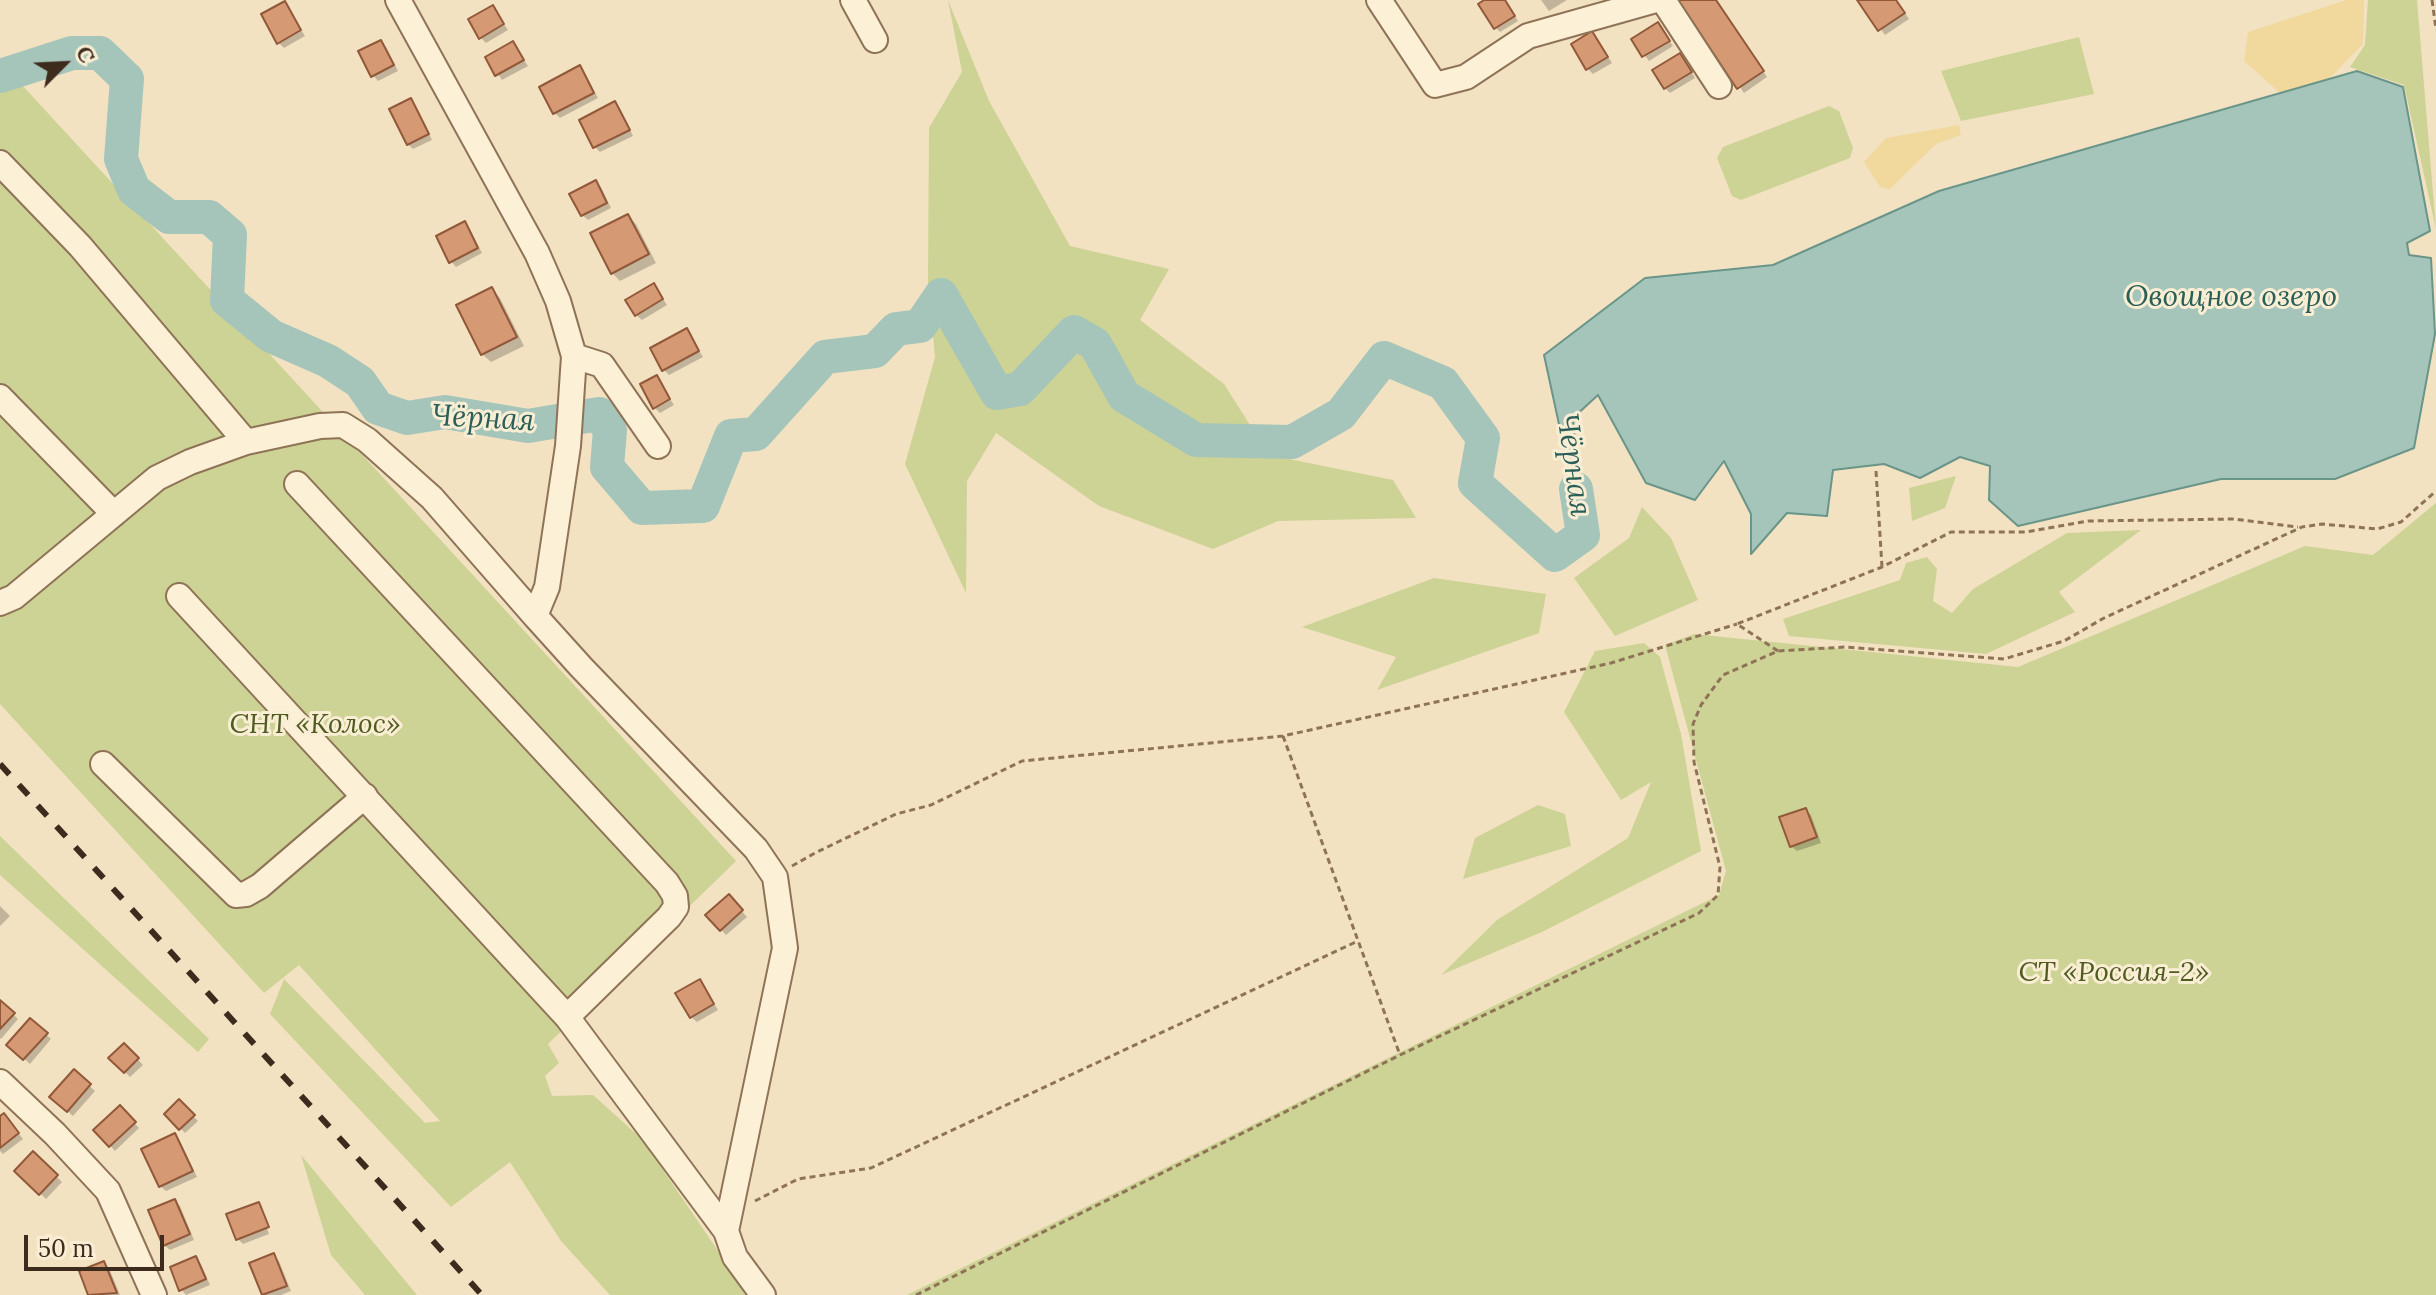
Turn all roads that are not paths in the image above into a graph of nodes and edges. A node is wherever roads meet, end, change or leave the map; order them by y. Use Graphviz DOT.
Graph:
graph roads {
  1 [pos="398,0"];
  2 [pos="853,0"];
  3 [pos="1379,0"];
  4 [pos="1656,0"];
  5 [pos="1663,0"];
  6 [pos="875,40"];
  7 [pos="1719,86"];
  8 [pos="0,163"];
  9 [pos="574,356"];
  10 [pos="0,397"];
  11 [pos="246,442"];
  12 [pos="658,446"];
  13 [pos="297,484"];
  14 [pos="114,514"];
  15 [pos="179,596"];
  16 [pos="0,603"];
  17 [pos="535,616"];
  18 [pos="103,764"];
  19 [pos="365,796"];
  20 [pos="567,1017"];
  21 [pos="0,1082"];
  22 [pos="728,1223"];
  23 [pos="154,1295"];
  24 [pos="763,1295"];
  1 -- 9 [label="street"];
  2 -- 6 [label="street"];
  3 -- 4 [label="street"];
  5 -- 7 [label="street"];
  8 -- 11 [label="street"];
  9 -- 12 [label="street"];
  9 -- 17 [label="street"];
  10 -- 14 [label="street"];
  11 -- 14 [label="street"];
  11 -- 17 [label="street"];
  13 -- 20 [label="street"];
  14 -- 16 [label="street"];
  15 -- 19 [label="street"];
  17 -- 22 [label="street"];
  18 -- 19 [label="street"];
  19 -- 20 [label="street"];
  20 -- 22 [label="street"];
  21 -- 23 [label="street"];
  22 -- 24 [label="street"];
}
